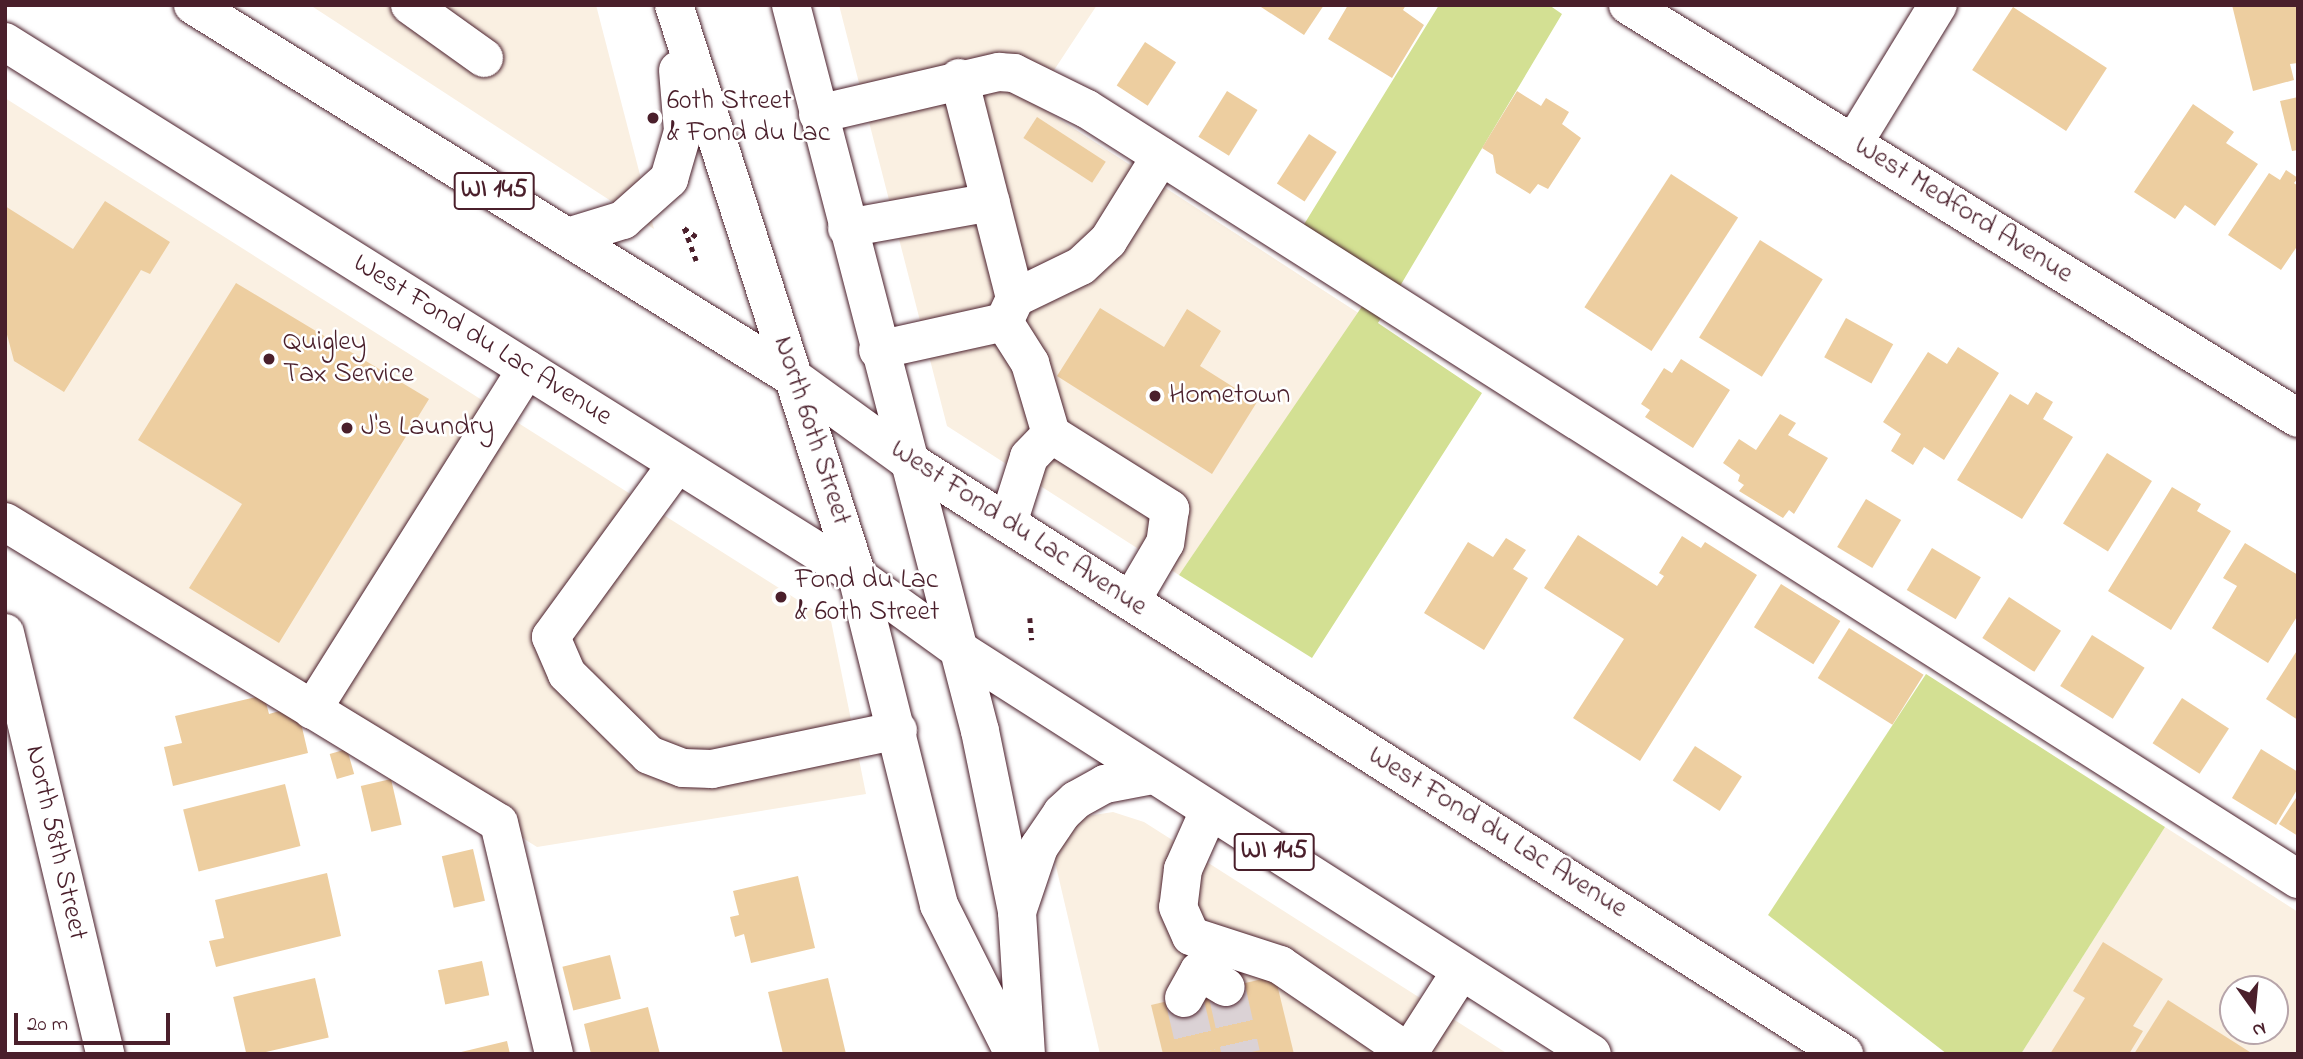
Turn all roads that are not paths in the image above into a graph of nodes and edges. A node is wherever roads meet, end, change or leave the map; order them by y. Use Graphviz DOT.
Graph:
graph roads {
  1 [pos="193,5"];
  2 [pos="410,5"];
  3 [pos="671,5"];
  4 [pos="792,5"];
  5 [pos="1628,5"];
  6 [pos="1666,5"];
  7 [pos="1938,5"];
  8 [pos="1687,41"];
  9 [pos="5,42"];
  10 [pos="484,58"];
  11 [pos="960,78"];
  12 [pos="818,114"];
  13 [pos="1853,144"];
  14 [pos="1161,156"];
  15 [pos="991,202"];
  16 [pos="847,228"];
  17 [pos="568,237"];
  18 [pos="1010,310"];
  19 [pos="878,350"];
  20 [pos="527,369"];
  21 [pos="794,378"];
  22 [pos="2298,418"];
  23 [pos="1051,434"];
  24 [pos="906,459"];
  25 [pos="677,464"];
  26 [pos="5,522"];
  27 [pos="1008,523"];
  28 [pos="858,576"];
  29 [pos="1131,601"];
  30 [pos="5,633"];
  31 [pos="958,649"];
  32 [pos="312,710"];
  33 [pos="898,730"];
  34 [pos="1152,775"];
  35 [pos="1209,811"];
  36 [pos="2298,878"];
  37 [pos="1017,912"];
  38 [pos="1461,971"];
  39 [pos="1408,1053"];
  40 [pos="105,1054"];
  41 [pos="554,1054"];
  42 [pos="1014,1054"];
  43 [pos="1026,1054"];
  44 [pos="1591,1054"];
  45 [pos="1844,1054"];
  1 -- 17 [label="main road, West Fond du Lac Avenue / WI 145"];
  2 -- 10 [label="main road"];
  3 -- 17 [label="main road"];
  3 -- 21 [label="main road, North 60th Street"];
  4 -- 12 [label="main road"];
  5 -- 8 [label="main road, West Medford Avenue"];
  6 -- 8 [label="main road"];
  7 -- 13 [label="main road"];
  8 -- 13 [label="main road, West Medford Avenue"];
  9 -- 20 [label="main road, West Fond du Lac Avenue / WI 145"];
  11 -- 12 [label="main road"];
  11 -- 14 [label="main road"];
  11 -- 15 [label="main road"];
  12 -- 16 [label="main road"];
  13 -- 22 [label="main road, West Medford Avenue"];
  14 -- 18 [label="main road"];
  14 -- 36 [label="main road"];
  15 -- 16 [label="main road"];
  15 -- 18 [label="main road"];
  16 -- 19 [label="main road"];
  17 -- 21 [label="main road, West Fond du Lac Avenue / WI 145"];
  18 -- 19 [label="main road"];
  18 -- 23 [label="main road"];
  19 -- 24 [label="main road"];
  20 -- 25 [label="main road, West Fond du Lac Avenue / WI 145"];
  20 -- 32 [label="main road"];
  21 -- 24 [label="main road, West Fond du Lac Avenue / WI 145"];
  21 -- 28 [label="main road, North 60th Street"];
  23 -- 27 [label="main road"];
  23 -- 29 [label="main road"];
  24 -- 27 [label="main road, West Fond du Lac Avenue / WI 145"];
  24 -- 31 [label="main road"];
  25 -- 28 [label="main road, West Fond du Lac Avenue / WI 145"];
  25 -- 33 [label="main road"];
  26 -- 32 [label="main road"];
  27 -- 29 [label="main road, West Fond du Lac Avenue / WI 145"];
  28 -- 31 [label="main road, West Fond du Lac Avenue / WI 145"];
  28 -- 33 [label="main road, North 60th Street"];
  29 -- 45 [label="main road, West Fond du Lac Avenue / WI 145"];
  30 -- 40 [label="main road, North 58th Street"];
  31 -- 34 [label="main road, West Fond du Lac Avenue / WI 145"];
  31 -- 37 [label="main road"];
  32 -- 41 [label="main road"];
  33 -- 42 [label="main road, North 60th Street"];
  34 -- 35 [label="main road, West Fond du Lac Avenue / WI 145"];
  34 -- 37 [label="main road"];
  35 -- 38 [label="main road, West Fond du Lac Avenue / WI 145"];
  35 -- 39 [label="main road"];
  37 -- 43 [label="main road"];
  38 -- 39 [label="main road"];
  38 -- 44 [label="main road, West Fond du Lac Avenue / WI 145"];
}
